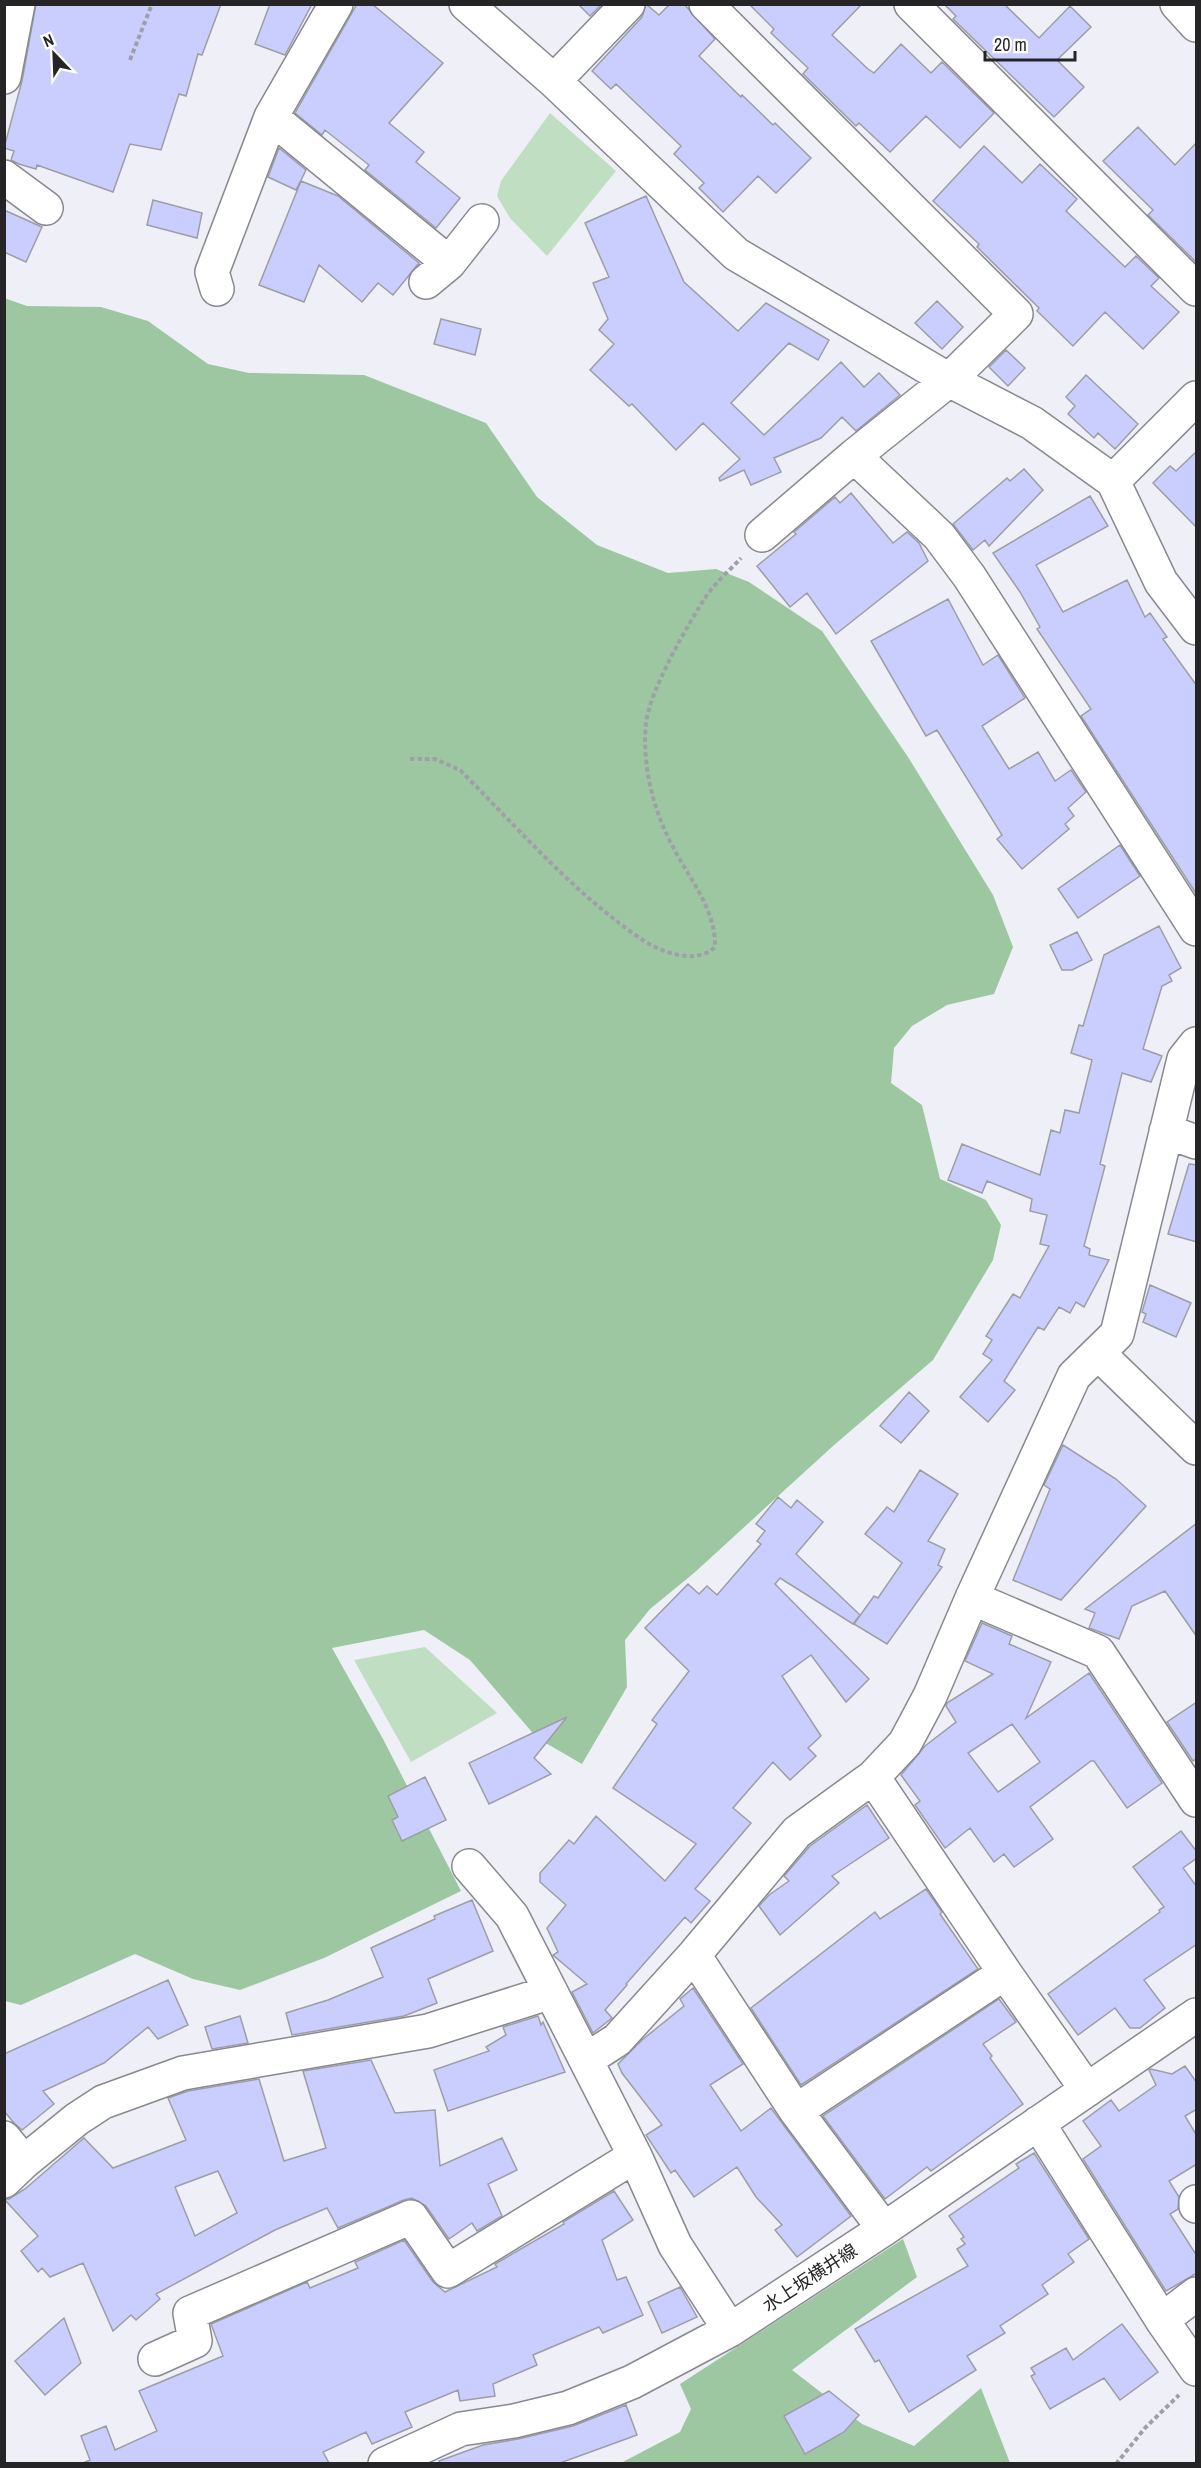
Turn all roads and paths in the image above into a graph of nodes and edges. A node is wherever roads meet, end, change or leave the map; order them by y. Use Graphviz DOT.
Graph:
graph roads {
  1 [pos="18,4"];
  2 [pos="152,4"];
  3 [pos="336,4"];
  4 [pos="466,4"];
  5 [pos="628,4"];
  6 [pos="706,4"];
  7 [pos="911,4"];
  8 [pos="1177,4"];
  9 [pos="1197,25"];
  10 [pos="130,60"];
  11 [pos="4,77"];
  12 [pos="554,81"];
  13 [pos="271,117"];
  14 [pos="4,177"];
  15 [pos="46,208"];
  16 [pos="482,221"];
  17 [pos="217,289"];
  18 [pos="1197,289"];
  19 [pos="949,380"];
  20 [pos="1197,398"];
  21 [pos="854,456"];
  22 [pos="1113,481"];
  23 [pos="762,535"];
  24 [pos="1194,617"];
  25 [pos="410,759"];
  26 [pos="1197,929"];
  27 [pos="1197,1044"];
  28 [pos="1166,1131"];
  29 [pos="1197,1142"];
  30 [pos="1098,1353"];
  31 [pos="1197,1448"];
  32 [pos="972,1598"];
  33 [pos="873,1778"];
  34 [pos="1197,1800"];
  35 [pos="469,1866"];
  36 [pos="694,1955"];
  37 [pos="1005,1973"];
  38 [pos="551,1992"];
  39 [pos="1197,2015"];
  40 [pos="586,2060"];
  41 [pos="1087,2090"];
  42 [pos="796,2111"];
  43 [pos="1038,2123"];
  44 [pos="635,2156"];
  45 [pos="11,2160"];
  46 [pos="884,2229"];
  47 [pos="1197,2294"];
  48 [pos="1162,2320"];
  49 [pos="730,2330"];
  50 [pos="155,2359"];
  51 [pos="1189,2381"];
  52 [pos="385,2463"];
  53 [pos="1116,2463"];
  1 -- 11 [label="street"];
  2 -- 10 [label="path"];
  3 -- 13 [label="street"];
  4 -- 12 [label="street"];
  5 -- 12 [label="street"];
  6 -- 19 [label="street"];
  7 -- 18 [label="street"];
  8 -- 9 [label="street"];
  12 -- 19 [label="street"];
  13 -- 16 [label="street"];
  13 -- 17 [label="street"];
  14 -- 15 [label="street"];
  19 -- 21 [label="street"];
  19 -- 22 [label="street"];
  20 -- 22 [label="street"];
  21 -- 23 [label="street"];
  21 -- 26 [label="street"];
  22 -- 24 [label="street"];
  23 -- 25 [label="path"];
  27 -- 28 [label="street"];
  28 -- 29 [label="street"];
  28 -- 30 [label="street"];
  30 -- 31 [label="street"];
  30 -- 32 [label="street"];
  32 -- 33 [label="street"];
  32 -- 34 [label="street"];
  33 -- 36 [label="street"];
  33 -- 37 [label="street"];
  35 -- 38 [label="street"];
  36 -- 40 [label="street"];
  36 -- 42 [label="street"];
  37 -- 41 [label="street"];
  37 -- 42 [label="street"];
  38 -- 40 [label="street"];
  38 -- 45 [label="street"];
  39 -- 41 [label="street, 水上坂横井線"];
  40 -- 44 [label="street"];
  41 -- 43 [label="street, 水上坂横井線"];
  42 -- 46 [label="street"];
  43 -- 46 [label="street, 水上坂横井線"];
  43 -- 48 [label="street"];
  44 -- 49 [label="street"];
  44 -- 50 [label="street"];
  46 -- 49 [label="street, 水上坂横井線"];
  47 -- 48 [label="street"];
  48 -- 51 [label="street"];
  49 -- 52 [label="street, 水上坂横井線"];
  51 -- 53 [label="path"];
}
